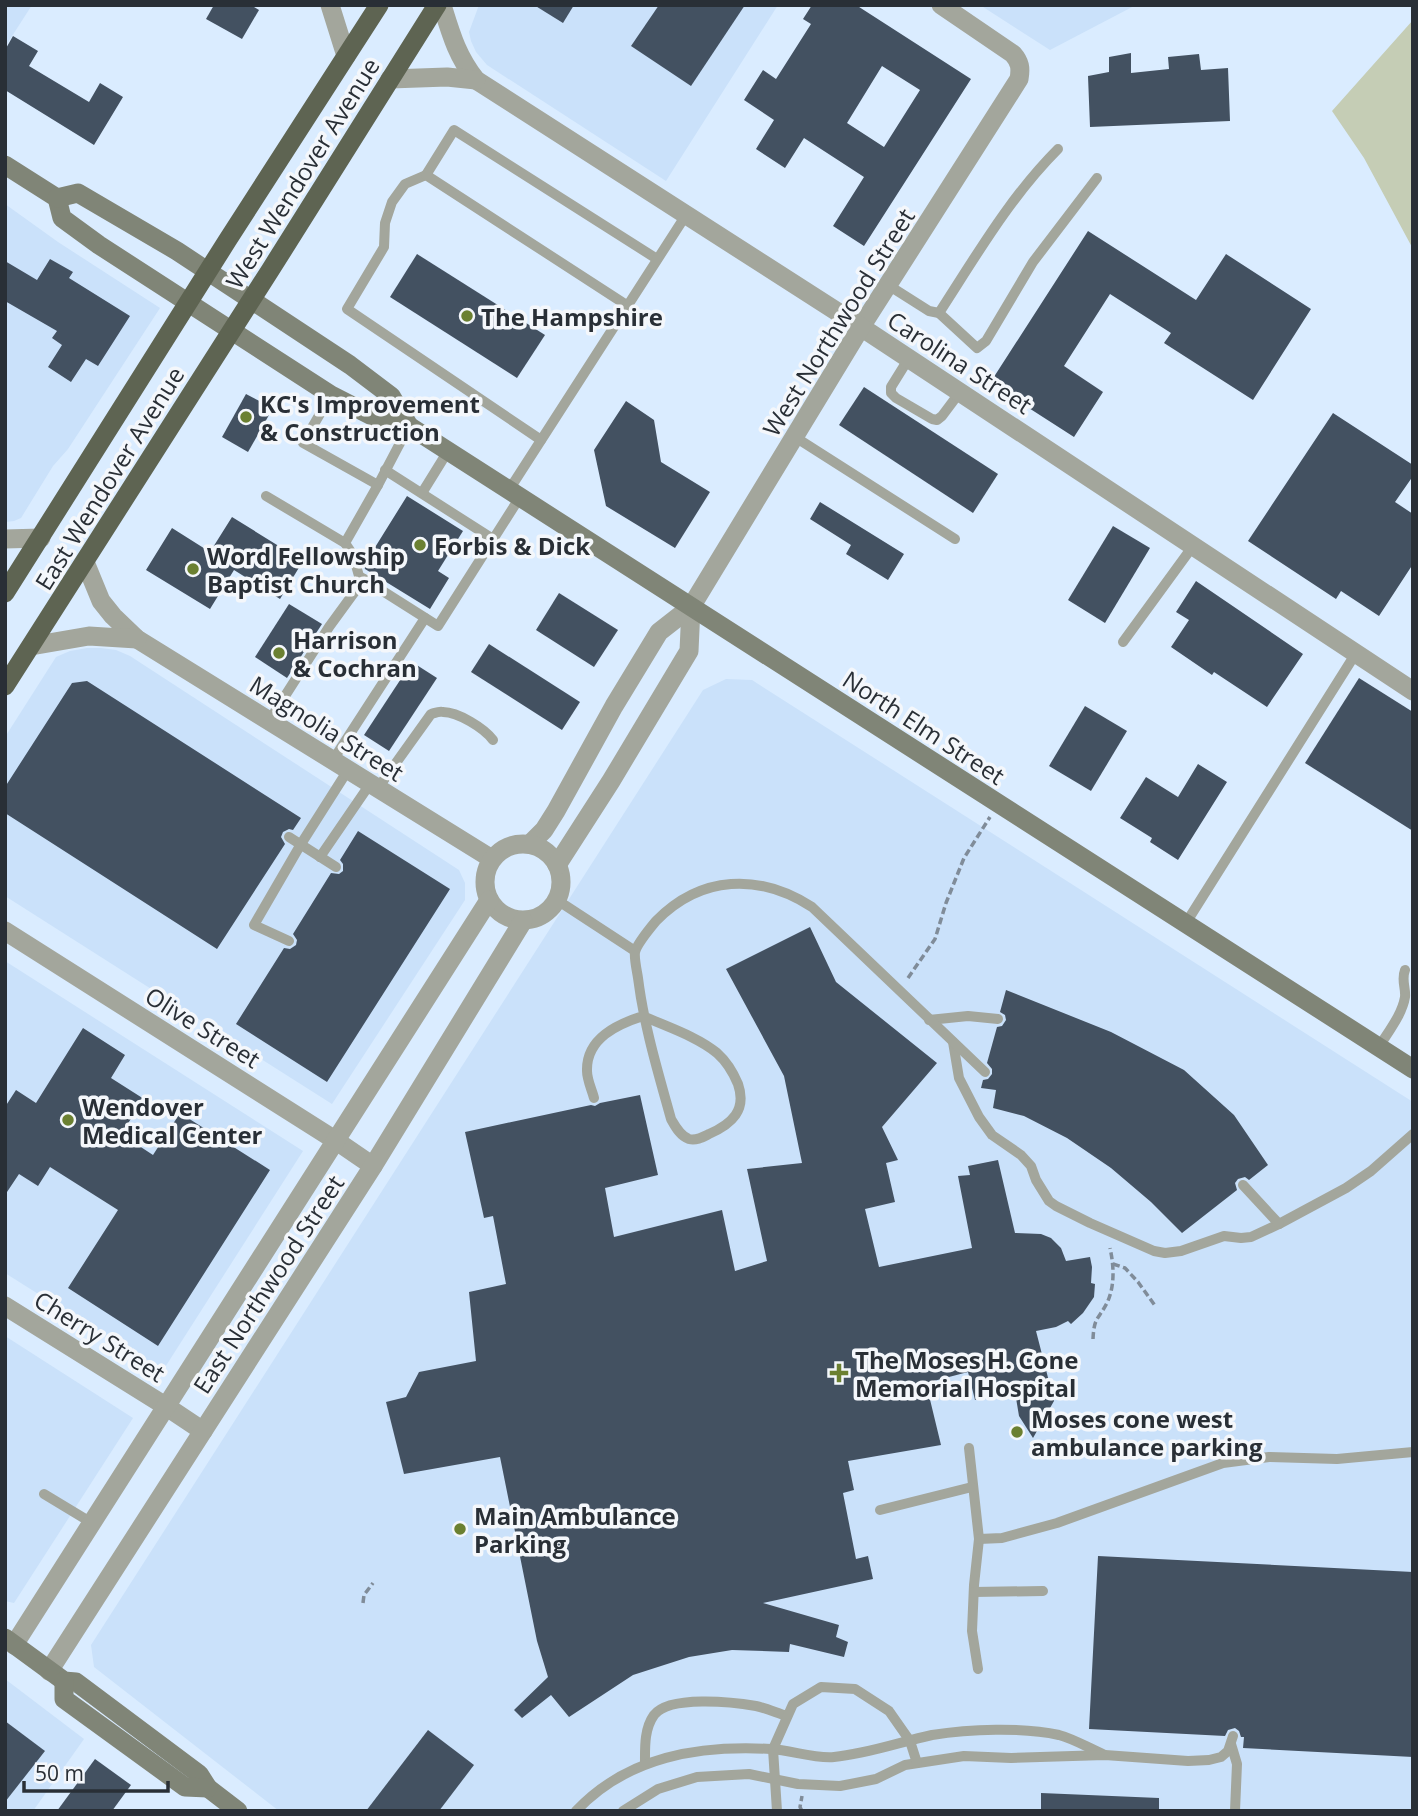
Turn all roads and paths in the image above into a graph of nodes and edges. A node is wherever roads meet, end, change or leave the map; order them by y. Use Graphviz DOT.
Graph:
graph roads {
  1 [pos="330,5"];
  2 [pos="379,5"];
  3 [pos="439,5"];
  4 [pos="941,5"];
  5 [pos="346,56"];
  6 [pos="390,79"];
  7 [pos="476,80"];
  8 [pos="1058,149"];
  9 [pos="5,165"];
  10 [pos="426,175"];
  11 [pos="1097,178"];
  12 [pos="57,198"];
  13 [pos="686,215"];
  14 [pos="657,259"];
  15 [pos="888,285"];
  16 [pos="628,306"];
  17 [pos="939,313"];
  18 [pos="861,327"];
  19 [pos="164,341"];
  20 [pos="909,358"];
  21 [pos="208,366"];
  22 [pos="960,392"];
  23 [pos="331,395"];
  24 [pos="409,426"];
  25 [pos="795,437"];
  26 [pos="541,440"];
  27 [pos="448,451"];
  28 [pos="385,470"];
  29 [pos="378,485"];
  30 [pos="422,493"];
  31 [pos="514,493"];
  32 [pos="266,496"];
  33 [pos="41,538"];
  34 [pos="5,539"];
  35 [pos="493,539"];
  36 [pos="955,539"];
  37 [pos="345,543"];
  38 [pos="1193,546"];
  39 [pos="85,562"];
  40 [pos="363,579"];
  41 [pos="5,593"];
  42 [pos="691,607"];
  43 [pos="425,618"];
  44 [pos="137,639"];
  45 [pos="1124,642"];
  46 [pos="31,646"];
  47 [pos="1356,653"];
  48 [pos="5,686"];
  49 [pos="1413,691"];
  50 [pos="270,721"];
  51 [pos="493,740"];
  52 [pos="340,765"];
  53 [pos="374,786"];
  54 [pos="998,804"];
  55 [pos="289,837"];
  56 [pos="301,844"];
  57 [pos="530,844"];
  58 [pos="320,856"];
  59 [pos="492,859"];
  60 [pos="557,865"];
  61 [pos="336,867"];
  62 [pos="489,900"];
  63 [pos="556,900"];
  64 [pos="523,920"];
  65 [pos="1186,923"];
  66 [pos="5,931"];
  67 [pos="289,941"];
  68 [pos="635,951"];
  69 [pos="1405,970"];
  70 [pos="899,991"];
  71 [pos="643,1016"];
  72 [pos="999,1019"];
  73 [pos="929,1020"];
  74 [pos="953,1042"];
  75 [pos="1379,1047"];
  76 [pos="1413,1069"];
  77 [pos="985,1072"];
  78 [pos="594,1098"];
  79 [pos="1413,1134"];
  80 [pos="335,1140"];
  81 [pos="373,1166"];
  82 [pos="1243,1185"];
  83 [pos="1279,1224"];
  84 [pos="1109,1232"];
  85 [pos="1113,1264"];
  86 [pos="5,1306"];
  87 [pos="1156,1307"];
  88 [pos="1093,1339"];
  89 [pos="167,1407"];
  90 [pos="203,1432"];
  91 [pos="969,1448"];
  92 [pos="1413,1452"];
  93 [pos="972,1487"];
  94 [pos="44,1494"];
  95 [pos="880,1510"];
  96 [pos="92,1523"];
  97 [pos="979,1539"];
  98 [pos="373,1583"];
  99 [pos="1043,1591"];
  100 [pos="974,1592"];
  101 [pos="363,1603"];
  102 [pos="10,1642"];
  103 [pos="978,1669"];
  104 [pos="57,1676"];
  105 [pos="788,1716"];
  106 [pos="910,1741"];
  107 [pos="773,1749"];
  108 [pos="1105,1755"];
  109 [pos="917,1762"];
  110 [pos="645,1764"];
  111 [pos="774,1779"];
  112 [pos="239,1811"];
  113 [pos="576,1811"];
  114 [pos="623,1811"];
  115 [pos="777,1811"];
  116 [pos="1235,1811"];
  1 -- 5 [label="street"];
  2 -- 5 [label="highway, West Wendover Avenue"];
  3 -- 6 [label="highway, West Wendover Avenue"];
  3 -- 7 [label="street, Carolina Street"];
  4 -- 15 [label="street, West Northwood Street"];
  5 -- 19 [label="highway, West Wendover Avenue"];
  6 -- 7 [label="street, Carolina Street"];
  6 -- 21 [label="highway, West Wendover Avenue"];
  7 -- 13 [label="street, Carolina Street"];
  8 -- 17 [label="lane"];
  9 -- 12 [label="main road, North Elm Street"];
  10 -- 14 [label="lane"];
  10 -- 16 [label="lane"];
  10 -- 26 [label="lane"];
  11 -- 17 [label="lane"];
  12 -- 23 [label="main road, North Elm Street"];
  12 -- 24 [label="main road, North Elm Street"];
  13 -- 14 [label="lane"];
  13 -- 18 [label="street, Carolina Street"];
  14 -- 16 [label="lane"];
  15 -- 17 [label="lane"];
  15 -- 18 [label="street, West Northwood Street"];
  16 -- 26 [label="lane"];
  18 -- 20 [label="street, Carolina Street"];
  18 -- 25 [label="street, West Northwood Street"];
  19 -- 33 [label="highway, East Wendover Avenue"];
  20 -- 22 [label="street, Carolina Street"];
  20 -- 22 [label="lane"];
  21 -- 39 [label="highway, East Wendover Avenue"];
  22 -- 38 [label="street, Carolina Street"];
  23 -- 24 [label="main road, North Elm Street"];
  23 -- 29 [label="lane"];
  24 -- 27 [label="main road, North Elm Street"];
  24 -- 28 [label="lane"];
  25 -- 36 [label="lane"];
  25 -- 42 [label="street, West Northwood Street"];
  26 -- 31 [label="lane"];
  27 -- 30 [label="lane"];
  27 -- 31 [label="main road, North Elm Street"];
  28 -- 29 [label="lane"];
  28 -- 30 [label="lane"];
  29 -- 37 [label="lane"];
  30 -- 35 [label="lane"];
  31 -- 35 [label="lane"];
  31 -- 42 [label="main road, North Elm Street"];
  32 -- 37 [label="lane"];
  33 -- 34 [label="street"];
  33 -- 41 [label="highway, East Wendover Avenue"];
  35 -- 43 [label="lane"];
  37 -- 40 [label="lane"];
  38 -- 45 [label="lane"];
  38 -- 47 [label="street, Carolina Street"];
  39 -- 44 [label="street, Magnolia Street"];
  39 -- 46 [label="highway, East Wendover Avenue"];
  40 -- 43 [label="lane"];
  40 -- 50 [label="lane"];
  42 -- 54 [label="main road, North Elm Street"];
  42 -- 57 [label="street"];
  42 -- 60 [label="street"];
  43 -- 52 [label="lane"];
  44 -- 46 [label="street, Magnolia Street"];
  44 -- 50 [label="street, Magnolia Street"];
  46 -- 48 [label="highway, East Wendover Avenue"];
  47 -- 49 [label="street, Carolina Street"];
  47 -- 65 [label="lane"];
  50 -- 52 [label="street, Magnolia Street"];
  51 -- 53 [label="lane"];
  52 -- 53 [label="street, Magnolia Street"];
  52 -- 56 [label="lane"];
  53 -- 58 [label="lane"];
  53 -- 59 [label="street, Magnolia Street"];
  54 -- 65 [label="main road, North Elm Street"];
  54 -- 70 [label="path"];
  55 -- 56 [label="lane"];
  56 -- 58 [label="lane"];
  56 -- 67 [label="lane"];
  57 -- 59 [label="street"];
  57 -- 60 [label="street"];
  58 -- 61 [label="lane"];
  59 -- 62 [label="street"];
  60 -- 63 [label="street"];
  62 -- 64 [label="street"];
  62 -- 80 [label="street, East Northwood Street"];
  63 -- 64 [label="street"];
  63 -- 68 [label="lane"];
  64 -- 81 [label="street, East Northwood Street"];
  65 -- 75 [label="main road, North Elm Street"];
  66 -- 80 [label="street, Olive Street"];
  68 -- 70 [label="lane"];
  68 -- 71 [label="lane"];
  69 -- 75 [label="lane"];
  70 -- 73 [label="lane"];
  71 -- 71 [label="lane"];
  71 -- 78 [label="lane"];
  72 -- 73 [label="lane"];
  73 -- 74 [label="lane"];
  74 -- 77 [label="lane"];
  74 -- 84 [label="lane"];
  75 -- 76 [label="main road, North Elm Street"];
  79 -- 83 [label="lane"];
  80 -- 81 [label="street, Olive Street"];
  80 -- 89 [label="street, East Northwood Street"];
  81 -- 90 [label="street, East Northwood Street"];
  82 -- 83 [label="lane"];
  83 -- 84 [label="lane"];
  84 -- 85 [label="path"];
  85 -- 87 [label="path"];
  85 -- 88 [label="path"];
  86 -- 89 [label="street, Cherry Street"];
  89 -- 90 [label="street, Cherry Street"];
  89 -- 96 [label="street, East Northwood Street"];
  90 -- 104 [label="street, East Northwood Street"];
  91 -- 93 [label="lane"];
  92 -- 97 [label="lane"];
  93 -- 95 [label="lane"];
  93 -- 97 [label="lane"];
  94 -- 96 [label="lane"];
  96 -- 102 [label="street, East Northwood Street"];
  97 -- 100 [label="lane"];
  98 -- 101 [label="path"];
  99 -- 100 [label="lane"];
  100 -- 103 [label="lane"];
  102 -- 104 [label="main road"];
  104 -- 112 [label="main road"];
  105 -- 106 [label="lane"];
  105 -- 107 [label="lane"];
  105 -- 110 [label="lane"];
  106 -- 107 [label="lane"];
  106 -- 108 [label="lane"];
  106 -- 109 [label="lane"];
  107 -- 110 [label="lane"];
  107 -- 111 [label="lane"];
  108 -- 109 [label="lane"];
  108 -- 116 [label="lane"];
  109 -- 111 [label="lane"];
  110 -- 113 [label="lane"];
  111 -- 114 [label="lane"];
  111 -- 115 [label="lane"];
}
